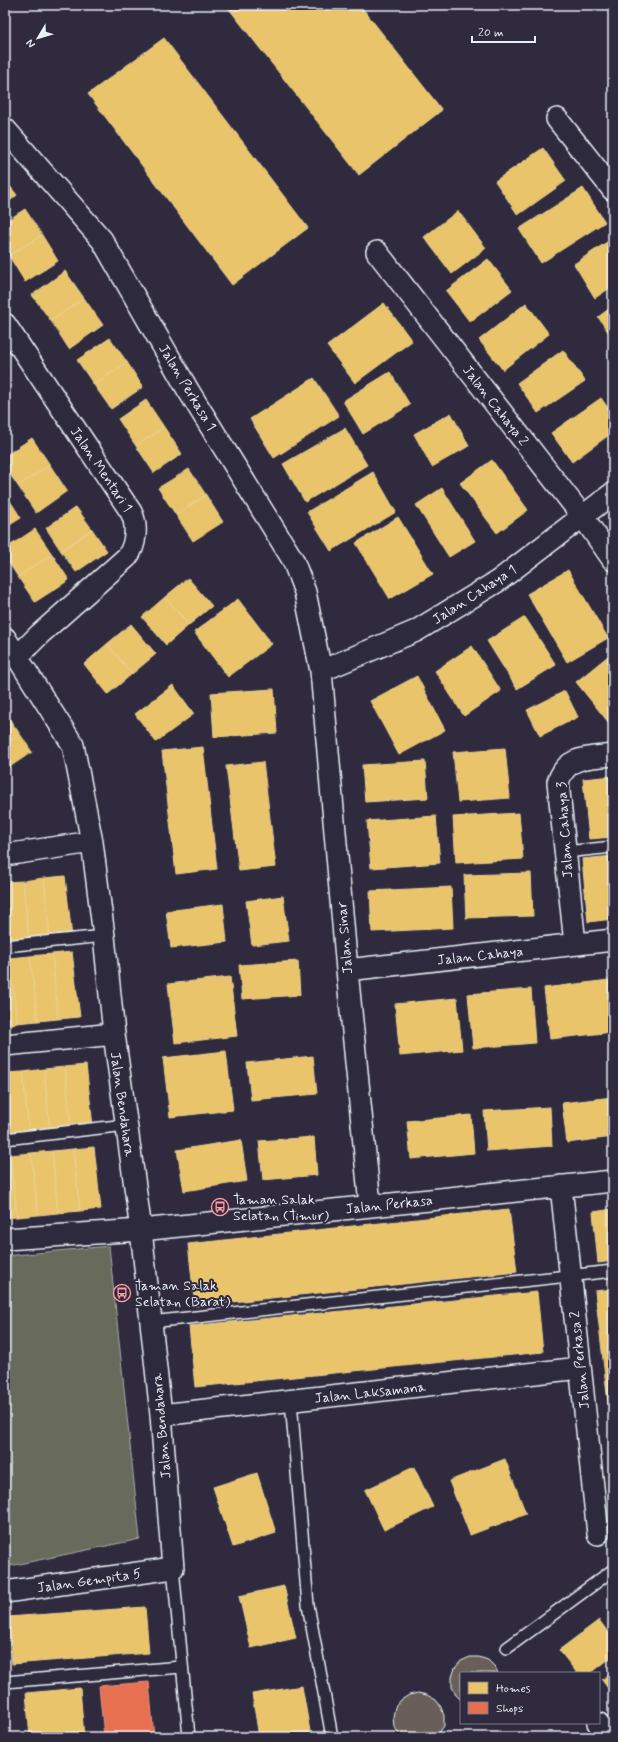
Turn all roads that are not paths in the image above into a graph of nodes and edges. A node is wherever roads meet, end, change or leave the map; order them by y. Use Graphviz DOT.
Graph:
graph roads {
  1 [pos="557,119"];
  2 [pos="5,129"];
  3 [pos="613,190"];
  4 [pos="377,252"];
  5 [pos="5,324"];
  6 [pos="613,493"];
  7 [pos="583,517"];
  8 [pos="613,560"];
  9 [pos="5,638"];
  10 [pos="17,657"];
  11 [pos="321,671"];
  12 [pos="613,755"];
  13 [pos="92,842"];
  14 [pos="613,847"];
  15 [pos="565,852"];
  16 [pos="5,855"];
  17 [pos="104,936"];
  18 [pos="613,940"];
  19 [pos="575,944"];
  20 [pos="5,946"];
  21 [pos="347,970"];
  22 [pos="114,1034"];
  23 [pos="5,1045"];
  24 [pos="126,1125"];
  25 [pos="5,1138"];
  26 [pos="613,1181"];
  27 [pos="561,1186"];
  28 [pos="370,1205"];
  29 [pos="141,1230"];
  30 [pos="5,1239"];
  31 [pos="613,1271"];
  32 [pos="570,1275"];
  33 [pos="151,1322"];
  34 [pos="580,1368"];
  35 [pos="291,1401"];
  36 [pos="161,1415"];
  37 [pos="598,1534"];
  38 [pos="173,1568"];
  39 [pos="613,1570"];
  40 [pos="5,1592"];
  41 [pos="507,1648"];
  42 [pos="181,1667"];
  43 [pos="5,1682"];
  44 [pos="599,1724"];
  45 [pos="189,1737"];
  46 [pos="332,1737"];
  47 [pos="608,1737"];
  1 -- 3 [label="street"];
  2 -- 11 [label="street, Jalan Perkasa 1"];
  4 -- 7 [label="street, Jalan Cahaya 2"];
  5 -- 10 [label="street, Jalan Mentari 1"];
  6 -- 7 [label="street, Jalan Cahaya 1"];
  7 -- 8 [label="street, Jalan Cahaya 2"];
  7 -- 11 [label="street, Jalan Cahaya 1"];
  9 -- 10 [label="street, Jalan Bendahara"];
  10 -- 13 [label="street, Jalan Bendahara"];
  11 -- 21 [label="street, Jalan Sinar"];
  12 -- 15 [label="street, Jalan Cahaya 3"];
  13 -- 16 [label="street"];
  13 -- 17 [label="street, Jalan Bendahara"];
  14 -- 15 [label="lane"];
  15 -- 19 [label="street, Jalan Cahaya 3"];
  17 -- 20 [label="lane"];
  17 -- 22 [label="street, Jalan Bendahara"];
  18 -- 19 [label="street, Jalan Cahaya"];
  19 -- 21 [label="street, Jalan Cahaya"];
  21 -- 28 [label="street, Jalan Sinar"];
  22 -- 23 [label="street"];
  22 -- 24 [label="street, Jalan Bendahara"];
  24 -- 25 [label="lane"];
  24 -- 29 [label="street, Jalan Bendahara"];
  26 -- 27 [label="street, Jalan Perkasa"];
  27 -- 28 [label="street, Jalan Perkasa"];
  27 -- 32 [label="street, Jalan Perkasa 2"];
  28 -- 29 [label="street, Jalan Perkasa"];
  29 -- 30 [label="street, Jalan Perkasa"];
  29 -- 33 [label="street, Jalan Bendahara"];
  31 -- 32 [label="lane"];
  32 -- 33 [label="lane"];
  32 -- 34 [label="street, Jalan Perkasa 2"];
  33 -- 36 [label="street, Jalan Bendahara"];
  34 -- 35 [label="street, Jalan Laksamana"];
  34 -- 37 [label="street, Jalan Perkasa 2"];
  35 -- 36 [label="street, Jalan Laksamana"];
  35 -- 46 [label="lane"];
  36 -- 38 [label="street, Jalan Bendahara"];
  38 -- 40 [label="street, Jalan Gempita 5"];
  38 -- 42 [label="lane"];
  39 -- 41 [label="lane"];
  42 -- 43 [label="lane"];
  42 -- 45 [label="lane"];
  44 -- 47 [label="street"];
}
